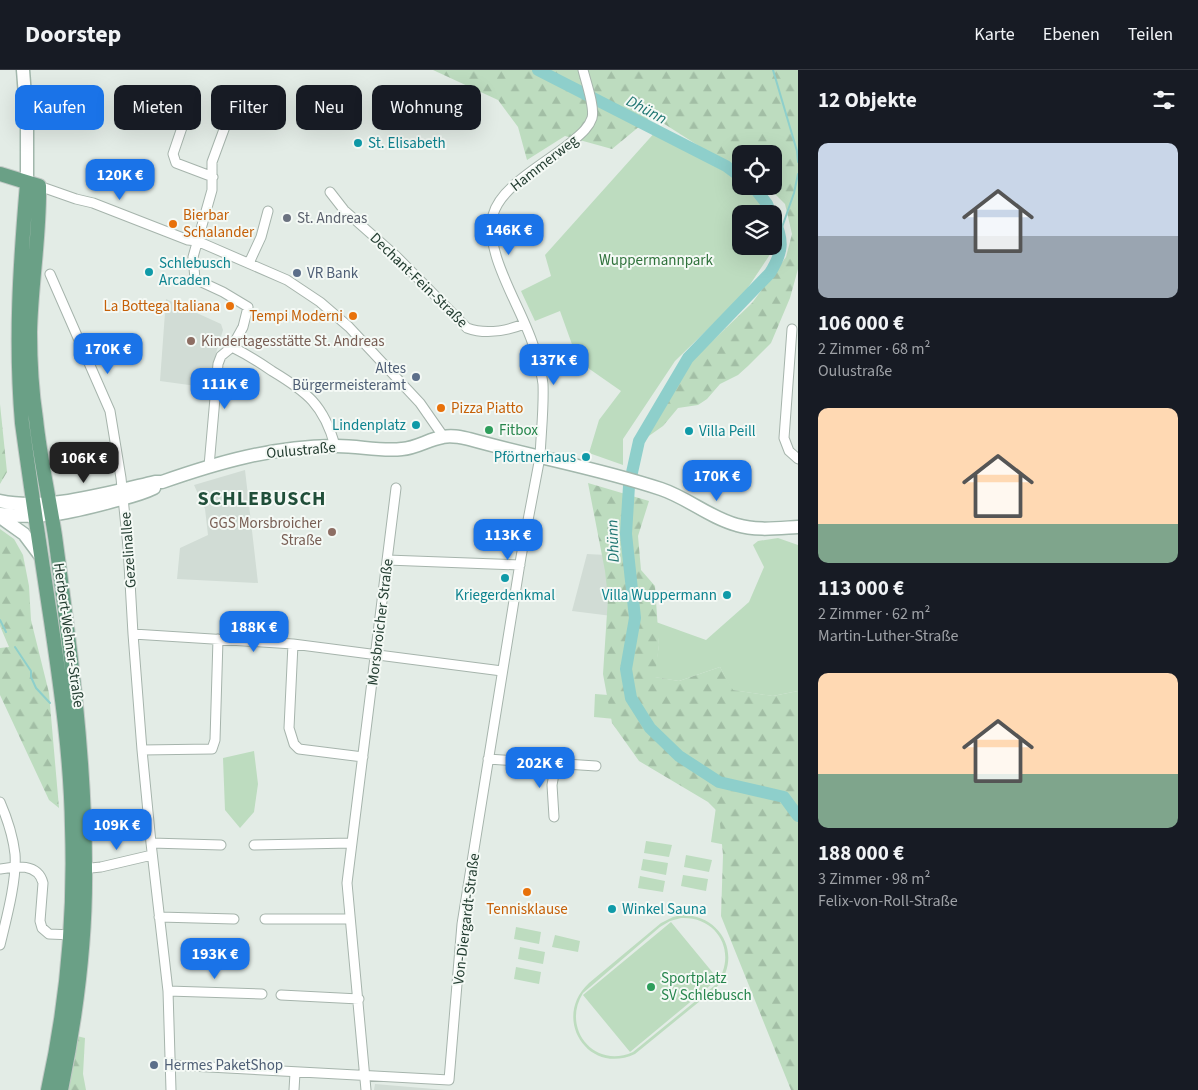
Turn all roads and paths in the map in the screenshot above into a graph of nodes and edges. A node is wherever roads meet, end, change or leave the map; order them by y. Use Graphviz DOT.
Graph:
graph roads {
  1 [pos="23,70"];
  2 [pos="583,70"];
  3 [pos="24,85"];
  4 [pos="27,130"];
  5 [pos="28,130"];
  6 [pos="181,130"];
  7 [pos="224,130"];
  8 [pos="27,149"];
  9 [pos="2,175"];
  10 [pos="213,177"];
  11 [pos="33,185"];
  12 [pos="330,192"];
  13 [pos="24,210"];
  14 [pos="268,211"];
  15 [pos="197,241"];
  16 [pos="249,263"];
  17 [pos="50,274"];
  18 [pos="524,324"];
  19 [pos="792,329"];
  20 [pos="232,347"];
  21 [pos="443,436"];
  22 [pos="335,446"];
  23 [pos="540,456"];
  24 [pos="798,459"];
  25 [pos="209,466"];
  26 [pos="396,488"];
  27 [pos="123,494"];
  28 [pos="0,501"];
  29 [pos="51,509"];
  30 [pos="35,511"];
  31 [pos="0,515"];
  32 [pos="798,527"];
  33 [pos="42,558"];
  34 [pos="387,560"];
  35 [pos="520,565"];
  36 [pos="133,634"];
  37 [pos="218,639"];
  38 [pos="293,644"];
  39 [pos="376,655"];
  40 [pos="502,671"];
  41 [pos="142,750"];
  42 [pos="363,756"];
  43 [pos="488,759"];
  44 [pos="556,764"];
  45 [pos="596,766"];
  46 [pos="0,802"];
  47 [pos="554,817"];
  48 [pos="151,843"];
  49 [pos="351,843"];
  50 [pos="221,845"];
  51 [pos="254,845"];
  52 [pos="152,855"];
  53 [pos="15,867"];
  54 [pos="0,869"];
  55 [pos="79,869"];
  56 [pos="160,917"];
  57 [pos="234,919"];
  58 [pos="264,919"];
  59 [pos="350,920"];
  60 [pos="76,935"];
  61 [pos="0,945"];
  62 [pos="168,991"];
  63 [pos="262,994"];
  64 [pos="282,995"];
  65 [pos="359,999"];
  66 [pos="171,1065"];
  67 [pos="295,1073"];
  68 [pos="364,1077"];
  69 [pos="48,1090"];
  70 [pos="61,1090"];
  71 [pos="171,1090"];
  72 [pos="294,1090"];
  73 [pos="366,1090"];
  1 -- 3 [label="main road"];
  2 -- 18 [label="street, Hammerweg"];
  4 -- 8 [label="main road"];
  5 -- 11 [label="main road"];
  6 -- 10 [label="street"];
  7 -- 10 [label="street"];
  8 -- 9 [label="main road"];
  8 -- 11 [label="main road"];
  9 -- 11 [label="main road"];
  9 -- 13 [label="main road"];
  10 -- 15 [label="street"];
  11 -- 13 [label="main road, Herbert-Wehner-Straße"];
  11 -- 15 [label="street"];
  11 -- 29 [label="main road, Herbert-Wehner-Straße"];
  12 -- 18 [label="street, Dechant-Fein-Straße"];
  13 -- 30 [label="main road, Herbert-Wehner-Straße"];
  14 -- 16 [label="street"];
  15 -- 16 [label="street"];
  15 -- 20 [label="street"];
  16 -- 21 [label="street"];
  17 -- 27 [label="street, Gezelinallee"];
  18 -- 23 [label="street, Hammerweg"];
  19 -- 24 [label="street"];
  20 -- 22 [label="street"];
  20 -- 25 [label="street"];
  21 -- 22 [label="main road, Oulustraße"];
  21 -- 23 [label="main road"];
  22 -- 25 [label="main road, Oulustraße"];
  23 -- 32 [label="main road"];
  23 -- 35 [label="street, Von-Diergardt-Straße"];
  25 -- 27 [label="main road, Oulustraße"];
  26 -- 34 [label="street, Morsbroicher Straße"];
  27 -- 29 [label="main road, Oulustraße"];
  27 -- 36 [label="street, Gezelinallee"];
  28 -- 30 [label="main road, Oulustraße"];
  29 -- 30 [label="main road, Oulustraße"];
  29 -- 55 [label="main road, Herbert-Wehner-Straße"];
  30 -- 31 [label="main road, Oulustraße"];
  30 -- 33 [label="main road, Herbert-Wehner-Straße"];
  31 -- 33 [label="main road"];
  33 -- 55 [label="main road, Herbert-Wehner-Straße"];
  34 -- 35 [label="street"];
  34 -- 39 [label="street, Morsbroicher Straße"];
  35 -- 40 [label="street, Von-Diergardt-Straße"];
  36 -- 37 [label="street"];
  36 -- 41 [label="street, Gezelinallee"];
  37 -- 38 [label="street"];
  37 -- 41 [label="street"];
  38 -- 39 [label="street"];
  38 -- 42 [label="street"];
  39 -- 40 [label="street"];
  39 -- 42 [label="street, Morsbroicher Straße"];
  40 -- 43 [label="street, Von-Diergardt-Straße"];
  41 -- 48 [label="street, Gezelinallee"];
  42 -- 49 [label="street, Morsbroicher Straße"];
  43 -- 44 [label="street"];
  43 -- 68 [label="street, Von-Diergardt-Straße"];
  44 -- 45 [label="street"];
  44 -- 47 [label="street"];
  46 -- 53 [label="street"];
  48 -- 50 [label="street"];
  48 -- 52 [label="street, Gezelinallee"];
  49 -- 51 [label="street"];
  49 -- 59 [label="street, Morsbroicher Straße"];
  52 -- 55 [label="street"];
  52 -- 56 [label="street, Gezelinallee"];
  53 -- 54 [label="street"];
  53 -- 60 [label="street"];
  53 -- 61 [label="street"];
  55 -- 60 [label="main road, Herbert-Wehner-Straße"];
  56 -- 57 [label="street"];
  56 -- 62 [label="street, Gezelinallee"];
  58 -- 59 [label="street"];
  59 -- 65 [label="street, Morsbroicher Straße"];
  60 -- 69 [label="main road, Herbert-Wehner-Straße"];
  60 -- 70 [label="main road, Herbert-Wehner-Straße"];
  62 -- 63 [label="street"];
  62 -- 66 [label="street, Gezelinallee"];
  64 -- 65 [label="street"];
  65 -- 68 [label="street, Morsbroicher Straße"];
  66 -- 67 [label="street"];
  66 -- 71 [label="street, Gezelinallee"];
  67 -- 68 [label="street"];
  67 -- 72 [label="street"];
  68 -- 73 [label="street, Morsbroicher Straße"];
}
